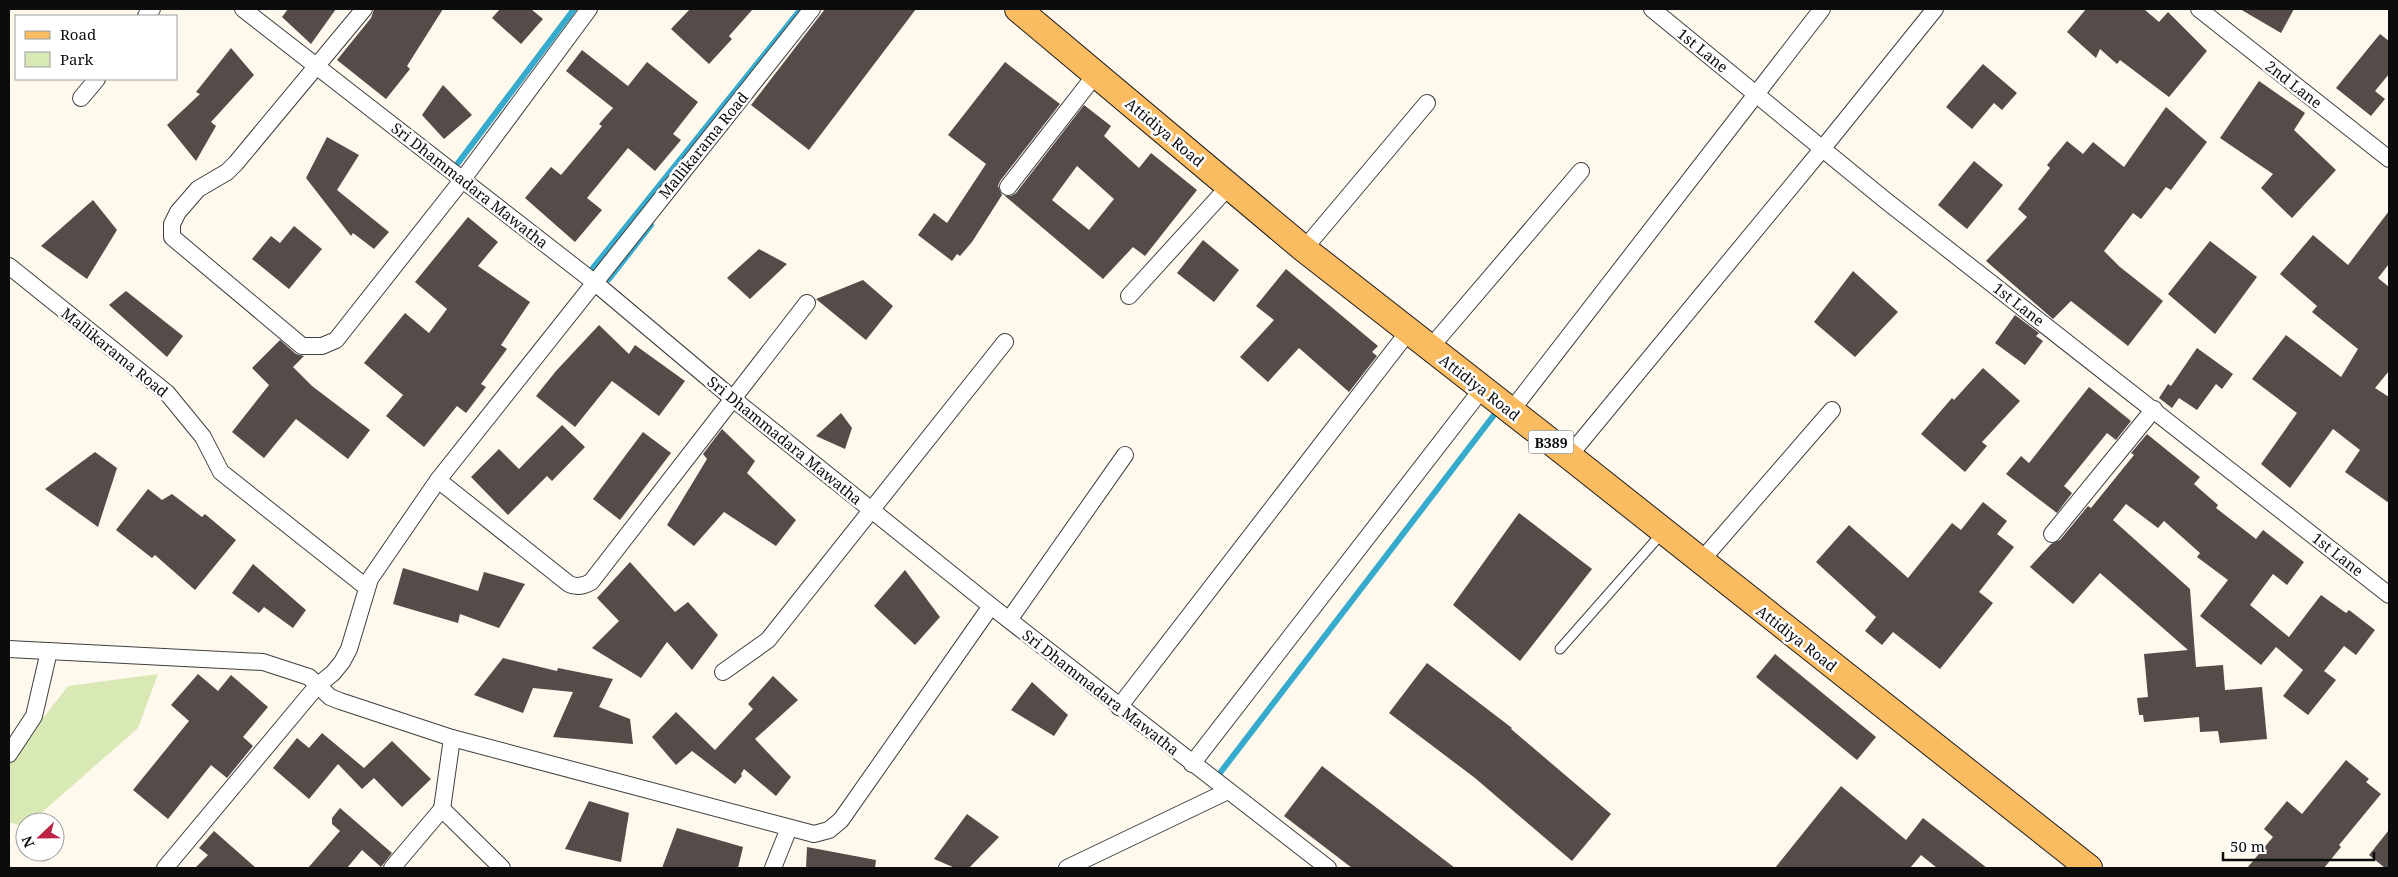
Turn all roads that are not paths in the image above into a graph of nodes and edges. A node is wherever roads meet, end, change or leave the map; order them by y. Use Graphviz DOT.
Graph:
graph roads {
  1 [pos="243,9"];
  2 [pos="364,9"];
  3 [pos="589,9"];
  4 [pos="812,9"];
  5 [pos="1018,9"];
  6 [pos="1652,9"];
  7 [pos="1822,9"];
  8 [pos="1934,9"];
  9 [pos="2199,9"];
  10 [pos="317,67"];
  11 [pos="1096,74"];
  12 [pos="95,80"];
  13 [pos="1755,93"];
  14 [pos="81,98"];
  15 [pos="1427,103"];
  16 [pos="1823,148"];
  17 [pos="2389,159"];
  18 [pos="1581,170"];
  19 [pos="462,179"];
  20 [pos="1230,186"];
  21 [pos="1008,187"];
  22 [pos="1304,249"];
  23 [pos="9,266"];
  24 [pos="594,282"];
  25 [pos="1129,296"];
  26 [pos="807,303"];
  27 [pos="1408,332"];
  28 [pos="1005,342"];
  29 [pos="1430,348"];
  30 [pos="1482,389"];
  31 [pos="732,398"];
  32 [pos="2154,409"];
  33 [pos="1832,410"];
  34 [pos="1511,411"];
  35 [pos="1125,455"];
  36 [pos="1569,456"];
  37 [pos="438,480"];
  38 [pos="872,511"];
  39 [pos="1663,532"];
  40 [pos="2052,534"];
  41 [pos="1700,562"];
  42 [pos="366,587"];
  43 [pos="2388,592"];
  44 [pos="991,606"];
  45 [pos="1009,620"];
  46 [pos="9,649"];
  47 [pos="1560,650"];
  48 [pos="49,651"];
  49 [pos="723,672"];
  50 [pos="317,686"];
  51 [pos="1119,707"];
  52 [pos="452,738"];
  53 [pos="9,754"];
  54 [pos="1192,764"];
  55 [pos="1228,791"];
  56 [pos="442,809"];
  57 [pos="789,828"];
  58 [pos="165,868"];
  59 [pos="392,868"];
  60 [pos="502,868"];
  61 [pos="773,868"];
  62 [pos="1067,868"];
  63 [pos="1328,868"];
  64 [pos="2089,868"];
  1 -- 10 [label="street, Sri Dhammadara Mawatha"];
  2 -- 10 [label="street"];
  3 -- 19 [label="street"];
  4 -- 24 [label="street, Mallikarama Road"];
  5 -- 11 [label="main road, Attidiya Road / B389"];
  6 -- 13 [label="street, 1st Lane"];
  7 -- 13 [label="street"];
  8 -- 16 [label="street"];
  9 -- 17 [label="street, 2nd Lane"];
  10 -- 19 [label="street, Sri Dhammadara Mawatha"];
  10 -- 19 [label="street"];
  11 -- 20 [label="main road, Attidiya Road / B389"];
  11 -- 21 [label="street"];
  12 -- 14 [label="street"];
  13 -- 16 [label="street, 1st Lane"];
  13 -- 34 [label="street"];
  15 -- 22 [label="street"];
  16 -- 32 [label="street, 1st Lane"];
  16 -- 36 [label="street"];
  18 -- 29 [label="street"];
  19 -- 24 [label="street, Sri Dhammadara Mawatha"];
  20 -- 22 [label="main road, Attidiya Road / B389"];
  20 -- 25 [label="street"];
  22 -- 27 [label="main road, Attidiya Road / B389"];
  23 -- 42 [label="street, Mallikarama Road"];
  24 -- 31 [label="street, Sri Dhammadara Mawatha"];
  24 -- 37 [label="street, Mallikarama Road"];
  26 -- 31 [label="street"];
  27 -- 29 [label="main road, Attidiya Road / B389"];
  27 -- 51 [label="street"];
  28 -- 38 [label="street"];
  29 -- 30 [label="main road, Attidiya Road / B389"];
  30 -- 34 [label="main road, Attidiya Road / B389"];
  30 -- 54 [label="street"];
  31 -- 37 [label="street"];
  31 -- 38 [label="street, Sri Dhammadara Mawatha"];
  32 -- 40 [label="street"];
  32 -- 43 [label="street, 1st Lane"];
  33 -- 41 [label="street"];
  34 -- 36 [label="main road, Attidiya Road / B389"];
  35 -- 45 [label="street"];
  36 -- 39 [label="main road, Attidiya Road / B389"];
  37 -- 42 [label="street, Mallikarama Road"];
  38 -- 44 [label="street, Sri Dhammadara Mawatha"];
  38 -- 49 [label="street"];
  39 -- 41 [label="main road, Attidiya Road / B389"];
  39 -- 47 [label="lane"];
  41 -- 64 [label="main road, Attidiya Road / B389"];
  42 -- 50 [label="street, Mallikarama Road"];
  44 -- 45 [label="street, Sri Dhammadara Mawatha"];
  44 -- 57 [label="street"];
  45 -- 51 [label="street, Sri Dhammadara Mawatha"];
  46 -- 48 [label="street"];
  48 -- 50 [label="street"];
  48 -- 53 [label="street"];
  50 -- 52 [label="street"];
  50 -- 58 [label="street, Mallikarama Road"];
  51 -- 54 [label="street, Sri Dhammadara Mawatha"];
  52 -- 56 [label="street"];
  52 -- 57 [label="street"];
  54 -- 55 [label="street, Sri Dhammadara Mawatha"];
  55 -- 62 [label="street"];
  55 -- 63 [label="street, Sri Dhammadara Mawatha"];
  56 -- 59 [label="street"];
  56 -- 60 [label="street"];
  57 -- 61 [label="street"];
}
